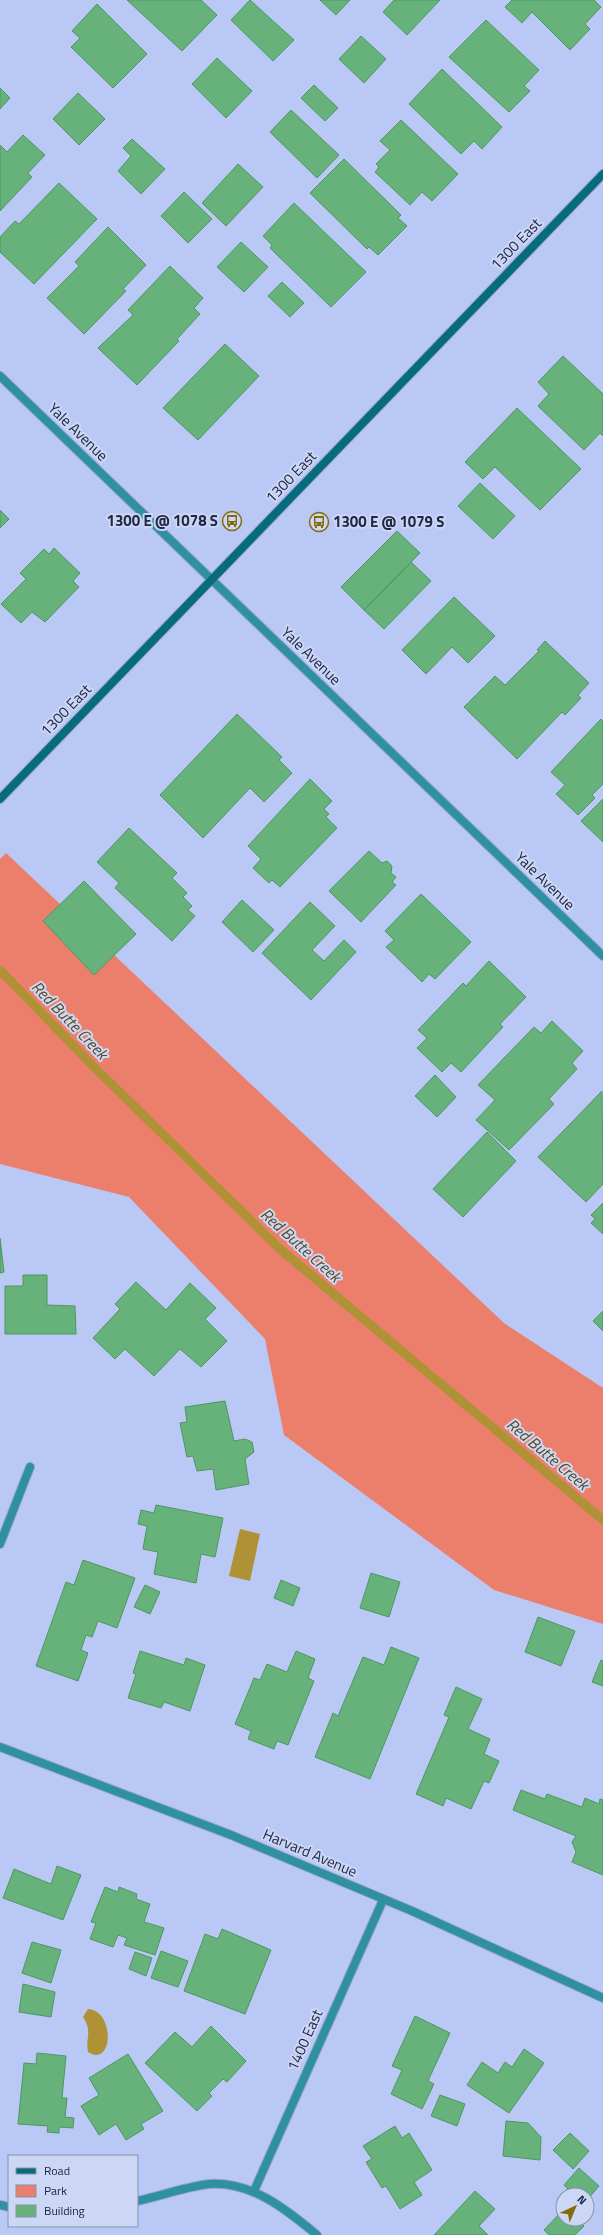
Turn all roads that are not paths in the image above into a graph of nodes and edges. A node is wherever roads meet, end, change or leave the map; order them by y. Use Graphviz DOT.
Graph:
graph roads {
  1 [pos="603,174"];
  2 [pos="0,376"];
  3 [pos="212,580"];
  4 [pos="0,799"];
  5 [pos="603,956"];
  6 [pos="30,1467"];
  7 [pos="0,1544"];
  8 [pos="0,1747"];
  9 [pos="383,1900"];
  10 [pos="603,1998"];
  11 [pos="254,2191"];
  12 [pos="138,2201"];
  13 [pos="317,2235"];
  1 -- 3 [label="main road, 1300 East"];
  2 -- 3 [label="street, Yale Avenue"];
  3 -- 4 [label="main road, 1300 East"];
  3 -- 5 [label="street, Yale Avenue"];
  6 -- 7 [label="street"];
  8 -- 9 [label="street, Harvard Avenue"];
  9 -- 10 [label="street, Harvard Avenue"];
  9 -- 11 [label="street, 1400 East"];
  11 -- 12 [label="street"];
  11 -- 13 [label="street"];
}
